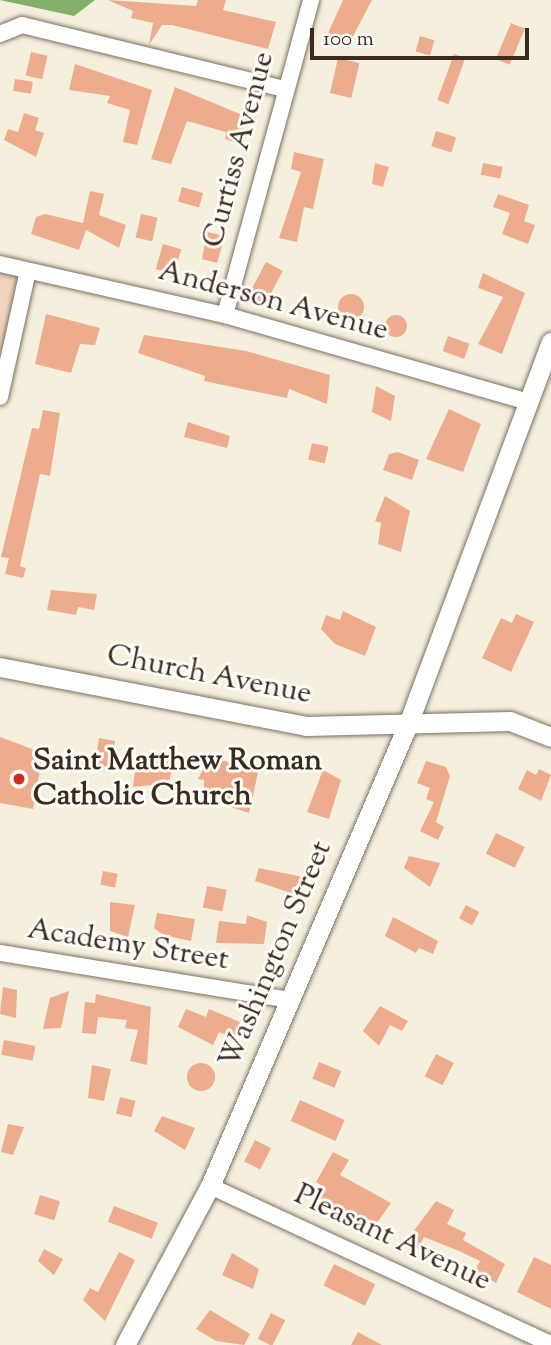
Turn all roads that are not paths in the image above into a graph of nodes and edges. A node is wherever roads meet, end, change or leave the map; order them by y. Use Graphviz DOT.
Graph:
graph roads {
  1 [pos="311,0"];
  2 [pos="0,34"];
  3 [pos="284,89"];
  4 [pos="0,264"];
  5 [pos="28,271"];
  6 [pos="225,315"];
  7 [pos="551,342"];
  8 [pos="0,397"];
  9 [pos="529,402"];
  10 [pos="0,667"];
  11 [pos="408,724"];
  12 [pos="551,737"];
  13 [pos="0,953"];
  14 [pos="289,1000"];
  15 [pos="210,1186"];
  16 [pos="551,1344"];
  17 [pos="125,1345"];
  1 -- 3 [label="street, Curtiss Avenue"];
  2 -- 3 [label="street"];
  3 -- 6 [label="street, Curtiss Avenue"];
  4 -- 5 [label="street, Anderson Avenue"];
  5 -- 6 [label="street, Anderson Avenue"];
  5 -- 8 [label="street"];
  6 -- 9 [label="street, Anderson Avenue"];
  7 -- 9 [label="main road, Washington Street"];
  9 -- 11 [label="main road, Washington Street"];
  10 -- 11 [label="main road, Church Avenue"];
  11 -- 12 [label="main road, Church Avenue"];
  11 -- 14 [label="main road, Washington Street"];
  13 -- 14 [label="street, Academy Street"];
  14 -- 15 [label="main road, Washington Street"];
  15 -- 16 [label="street, Pleasant Avenue"];
  15 -- 17 [label="main road, Washington Street"];
}
